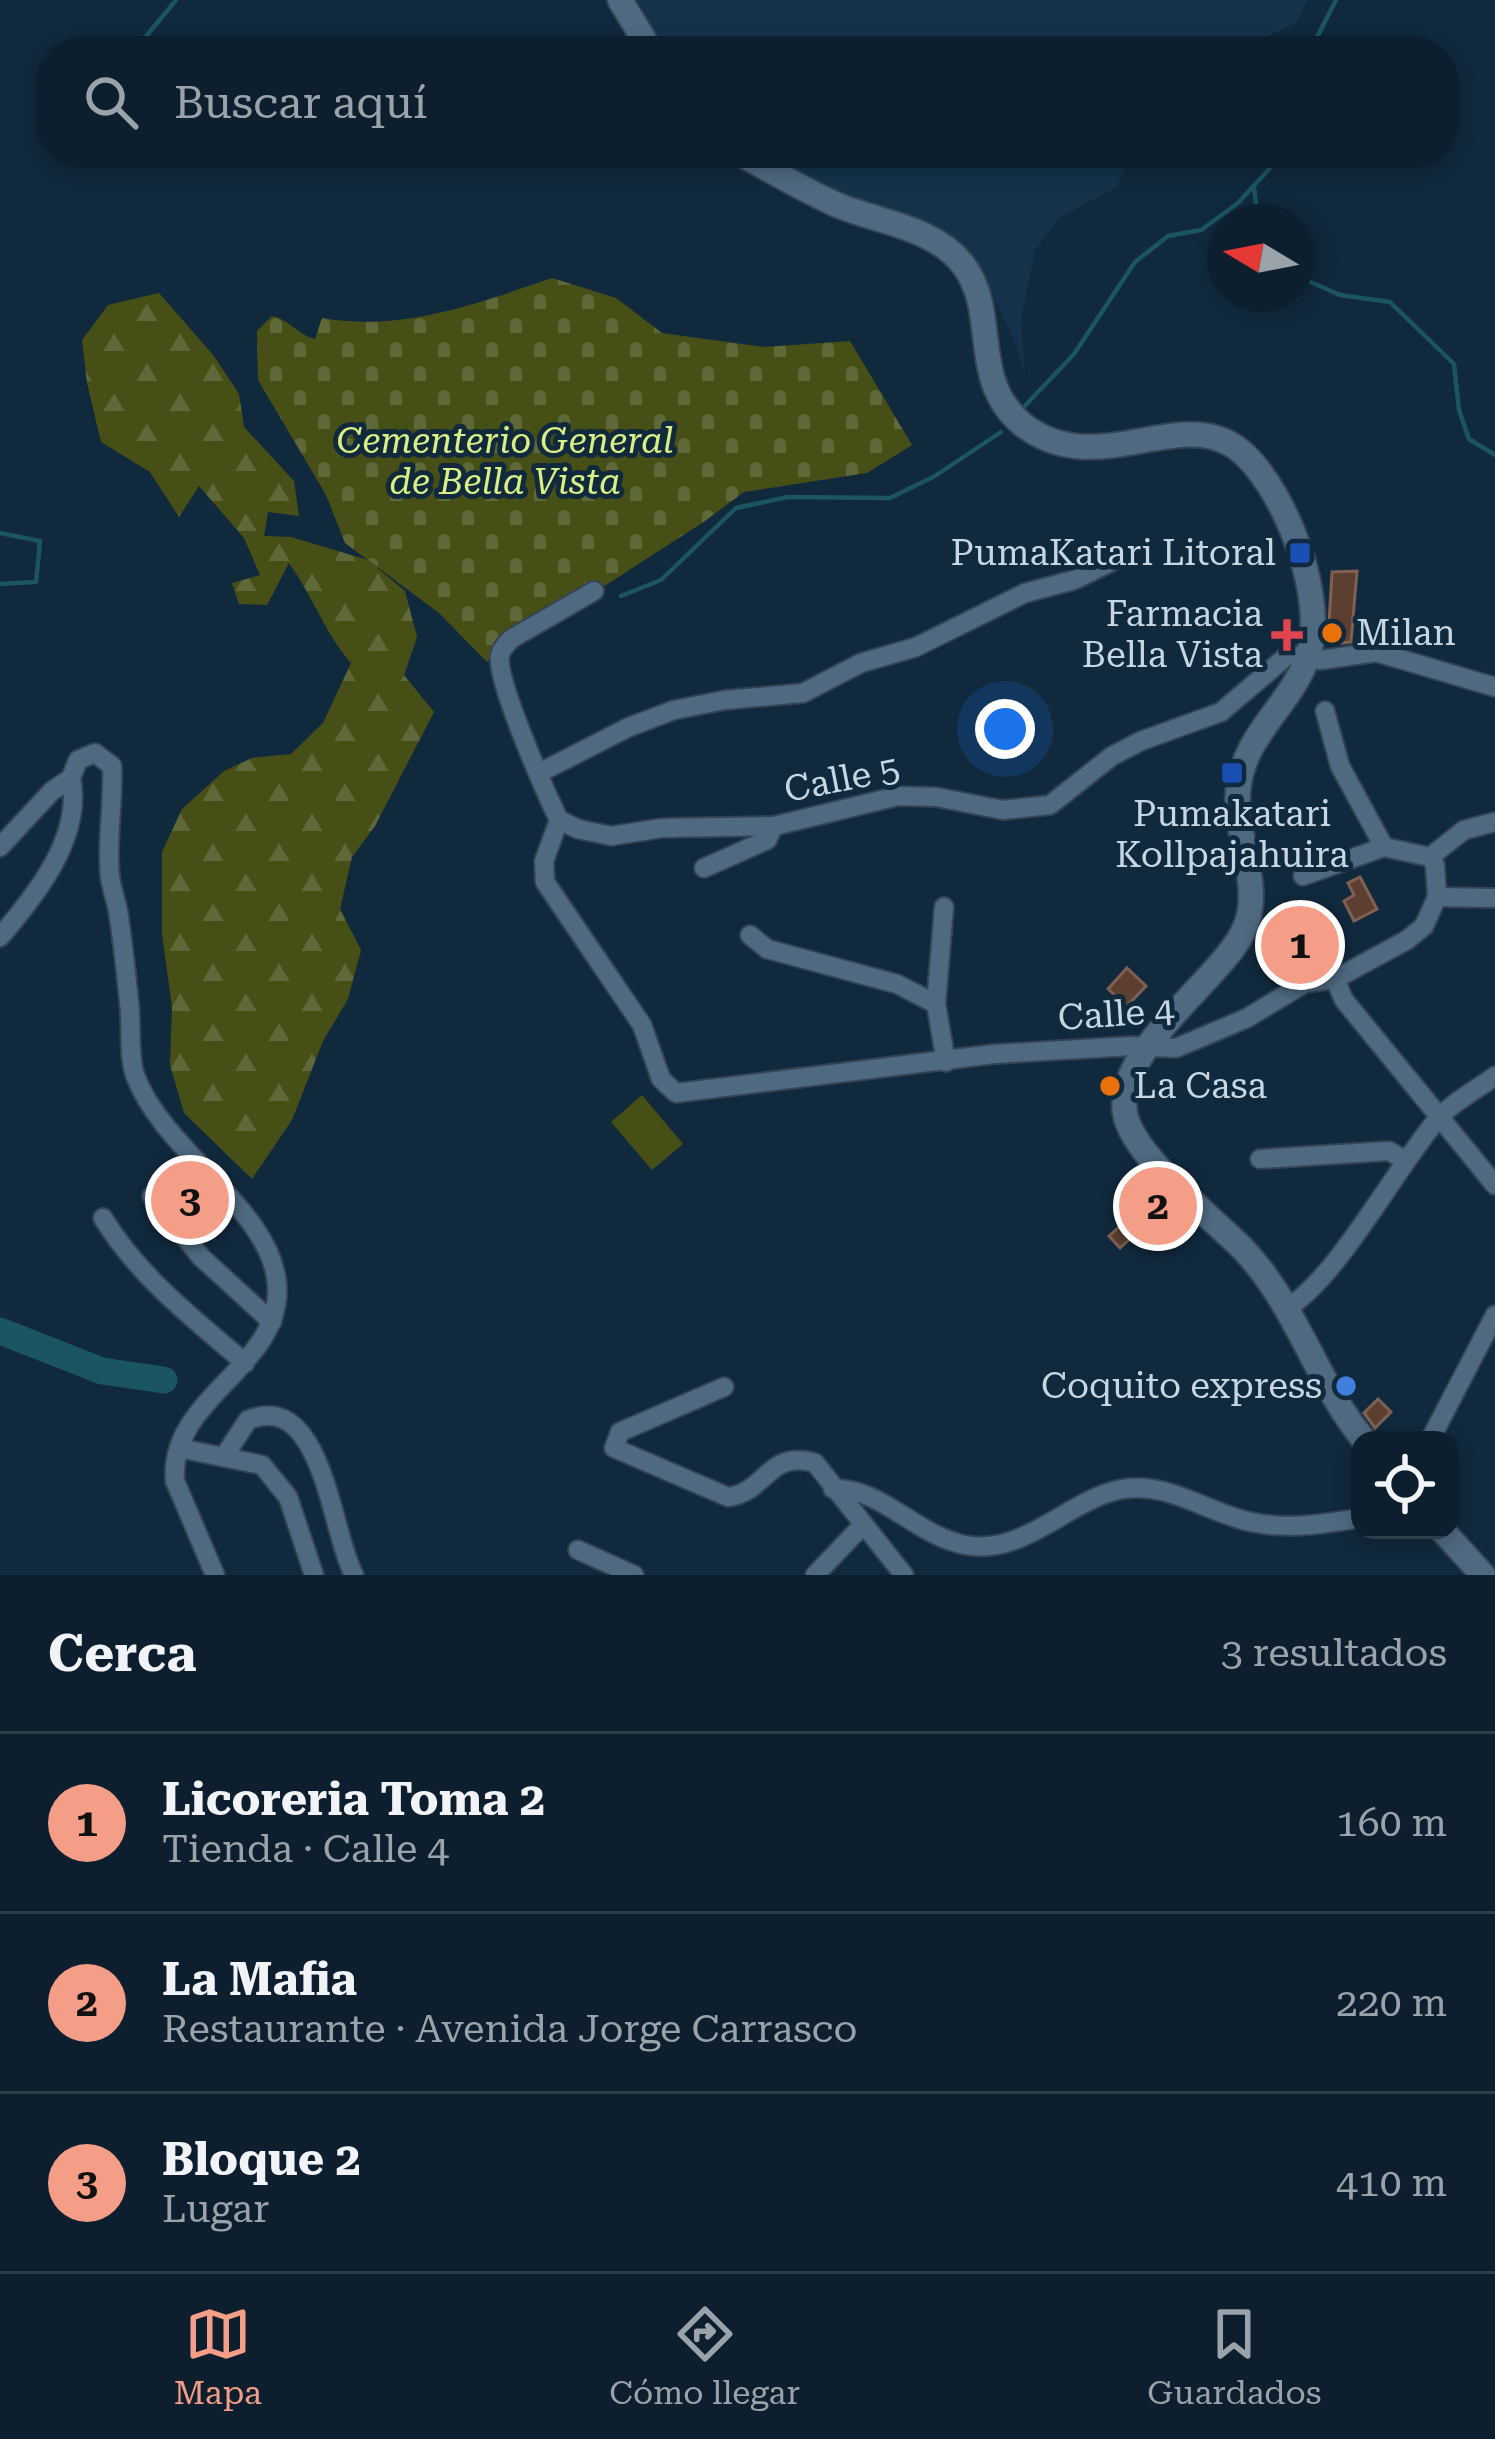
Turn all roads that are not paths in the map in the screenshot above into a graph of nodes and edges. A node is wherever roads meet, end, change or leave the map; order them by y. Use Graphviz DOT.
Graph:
graph roads {
  1 [pos="620,0"];
  2 [pos="642,36"];
  3 [pos="767,168"];
  4 [pos="1111,562"];
  5 [pos="594,591"];
  6 [pos="1308,656"];
  7 [pos="1495,687"];
  8 [pos="1324,711"];
  9 [pos="541,772"];
  10 [pos="71,778"];
  11 [pos="559,820"];
  12 [pos="1495,822"];
  13 [pos="774,826"];
  14 [pos="0,847"];
  15 [pos="1384,847"];
  16 [pos="1430,857"];
  17 [pos="704,868"];
  18 [pos="1303,876"];
  19 [pos="1437,897"];
  20 [pos="1495,898"];
  21 [pos="944,907"];
  22 [pos="750,935"];
  23 [pos="0,937"];
  24 [pos="1335,979"];
  25 [pos="936,1004"];
  26 [pos="1147,1049"];
  27 [pos="946,1063"];
  28 [pos="1495,1076"];
  29 [pos="1440,1116"];
  30 [pos="1260,1159"];
  31 [pos="1406,1161"];
  32 [pos="1495,1185"];
  33 [pos="152,1196"];
  34 [pos="103,1218"];
  35 [pos="1286,1309"];
  36 [pos="1495,1315"];
  37 [pos="272,1322"];
  38 [pos="245,1363"];
  39 [pos="724,1387"];
  40 [pos="1357,1431"];
  41 [pos="1435,1431"];
  42 [pos="178,1448"];
  43 [pos="225,1455"];
  44 [pos="833,1489"];
  45 [pos="1351,1520"];
  46 [pos="862,1526"];
  47 [pos="1450,1539"];
  48 [pos="578,1550"];
  49 [pos="215,1575"];
  50 [pos="314,1575"];
  51 [pos="354,1575"];
  52 [pos="634,1575"];
  53 [pos="815,1575"];
  54 [pos="904,1575"];
  55 [pos="1484,1575"];
  1 -- 2 [label="main road"];
  3 -- 6 [label="main road"];
  4 -- 9 [label="street"];
  5 -- 9 [label="street"];
  6 -- 7 [label="street"];
  6 -- 13 [label="street, Calle 5"];
  6 -- 26 [label="main road"];
  8 -- 15 [label="street"];
  9 -- 11 [label="street"];
  10 -- 14 [label="street"];
  10 -- 23 [label="street"];
  10 -- 37 [label="street"];
  11 -- 13 [label="street, Calle 5"];
  11 -- 27 [label="street, Calle 4"];
  12 -- 16 [label="street"];
  13 -- 17 [label="street"];
  15 -- 16 [label="street"];
  15 -- 18 [label="street"];
  16 -- 19 [label="street"];
  19 -- 20 [label="street"];
  19 -- 24 [label="street, Calle 4"];
  21 -- 25 [label="street"];
  22 -- 25 [label="street"];
  24 -- 26 [label="street, Calle 4"];
  24 -- 29 [label="street"];
  25 -- 27 [label="street"];
  26 -- 27 [label="street, Calle 4"];
  26 -- 35 [label="main road"];
  28 -- 29 [label="street"];
  29 -- 31 [label="street"];
  29 -- 32 [label="street"];
  30 -- 31 [label="street"];
  31 -- 35 [label="street"];
  33 -- 37 [label="street"];
  34 -- 38 [label="street"];
  35 -- 40 [label="main road"];
  36 -- 41 [label="street"];
  37 -- 38 [label="street"];
  38 -- 42 [label="street"];
  39 -- 44 [label="street"];
  42 -- 43 [label="street"];
  42 -- 49 [label="street"];
  43 -- 50 [label="street"];
  43 -- 51 [label="street"];
  44 -- 45 [label="street"];
  44 -- 46 [label="street"];
  46 -- 53 [label="street"];
  46 -- 54 [label="street"];
  47 -- 55 [label="main road"];
  48 -- 52 [label="street"];
}
